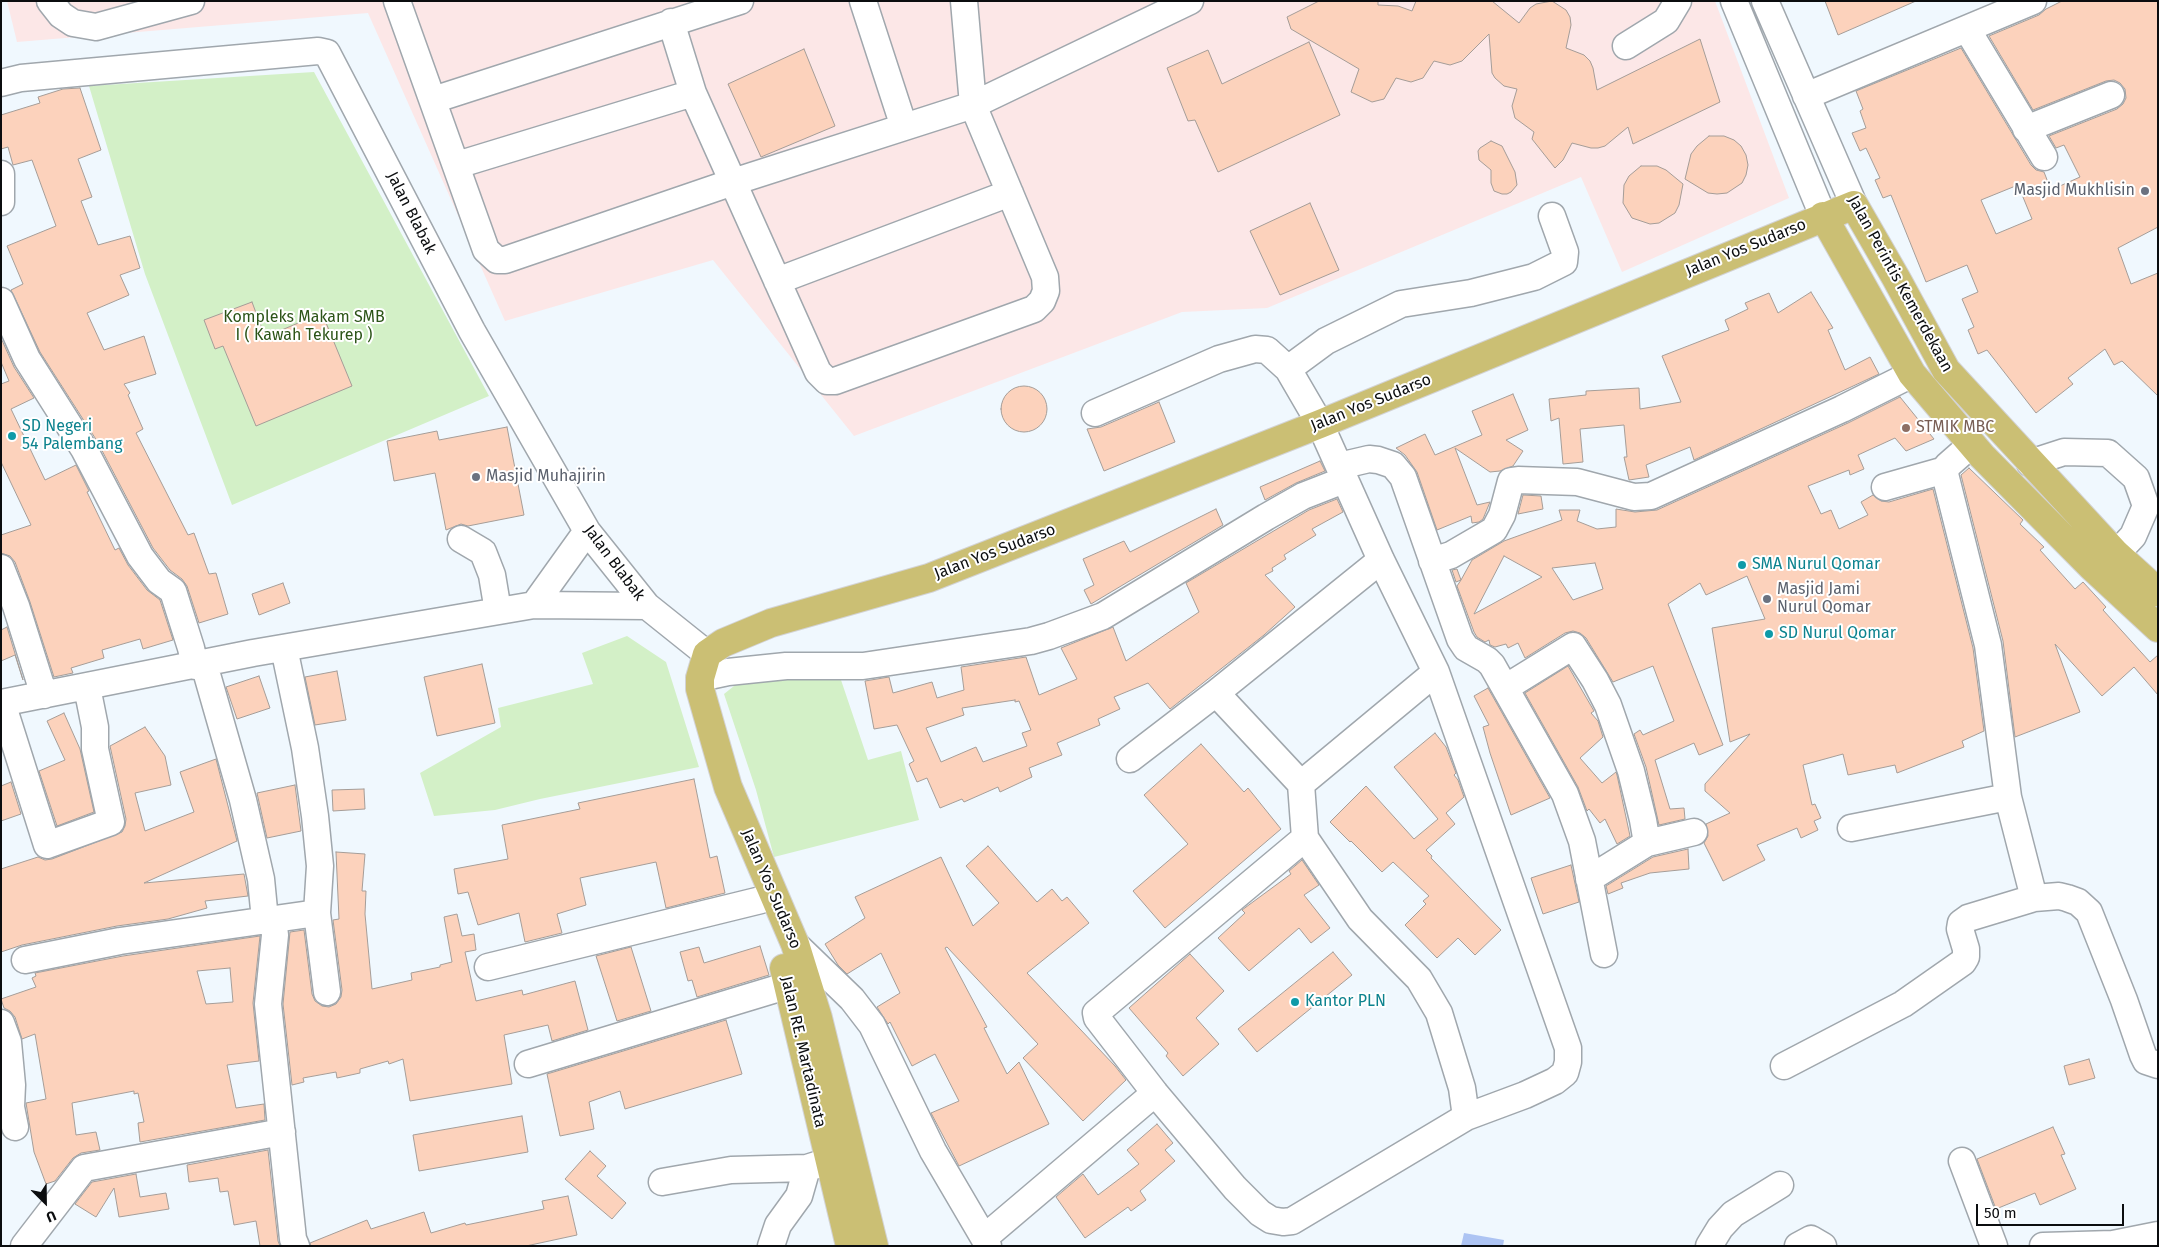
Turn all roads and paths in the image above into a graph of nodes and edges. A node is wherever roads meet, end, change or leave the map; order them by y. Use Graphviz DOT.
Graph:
graph roads {
  1 [pos="50,1"];
  2 [pos="191,1"];
  3 [pos="397,1"];
  4 [pos="740,1"];
  5 [pos="863,1"];
  6 [pos="964,1"];
  7 [pos="1190,1"];
  8 [pos="1678,1"];
  9 [pos="1734,1"];
  10 [pos="1765,1"];
  11 [pos="2032,1"];
  12 [pos="672,22"];
  13 [pos="1967,29"];
  14 [pos="1783,42"];
  15 [pos="1626,46"];
  16 [pos="1756,54"];
  17 [pos="1,83"];
  18 [pos="693,93"];
  19 [pos="2111,95"];
  20 [pos="1806,96"];
  21 [pos="433,100"];
  22 [pos="973,105"];
  23 [pos="904,127"];
  24 [pos="2026,129"];
  25 [pos="2044,157"];
  26 [pos="457,165"];
  27 [pos="1,174"];
  28 [pos="733,182"];
  29 [pos="1010,193"];
  30 [pos="1,202"];
  31 [pos="1854,205"];
  32 [pos="1552,216"];
  33 [pos="1823,216"];
  34 [pos="777,281"];
  35 [pos="1,301"];
  36 [pos="1288,369"];
  37 [pos="1912,374"];
  38 [pos="1095,413"];
  39 [pos="1320,424"];
  40 [pos="1972,444"];
  41 [pos="2030,463"];
  42 [pos="1945,470"];
  43 [pos="1342,473"];
  44 [pos="1885,487"];
  45 [pos="587,531"];
  46 [pos="461,539"];
  47 [pos="2116,554"];
  48 [pos="1380,560"];
  49 [pos="1432,561"];
  50 [pos="1,568"];
  51 [pos="2158,592"];
  52 [pos="534,605"];
  53 [pos="647,606"];
  54 [pos="498,611"];
  55 [pos="2158,628"];
  56 [pos="284,648"];
  57 [pos="199,665"];
  58 [pos="703,666"];
  59 [pos="1436,672"];
  60 [pos="87,686"];
  61 [pos="1505,688"];
  62 [pos="1216,693"];
  63 [pos="44,695"];
  64 [pos="2,703"];
  65 [pos="1130,759"];
  66 [pos="1301,784"];
  67 [pos="2008,797"];
  68 [pos="1851,828"];
  69 [pos="1694,832"];
  70 [pos="1305,838"];
  71 [pos="1647,844"];
  72 [pos="759,858"];
  73 [pos="1590,879"];
  74 [pos="2034,898"];
  75 [pos="761,900"];
  76 [pos="317,913"];
  77 [pos="269,920"];
  78 [pos="796,944"];
  79 [pos="1604,954"];
  80 [pos="25,960"];
  81 [pos="488,967"];
  82 [pos="789,985"];
  83 [pos="327,992"];
  84 [pos="1,1023"];
  85 [pos="528,1064"];
  86 [pos="2158,1065"];
  87 [pos="1784,1066"];
  88 [pos="1155,1093"];
  89 [pos="1466,1117"];
  90 [pos="16,1127"];
  91 [pos="282,1132"];
  92 [pos="829,1161"];
  93 [pos="1962,1161"];
  94 [pos="662,1182"];
  95 [pos="1780,1185"];
  96 [pos="2158,1236"];
  97 [pos="986,1242"];
  98 [pos="1718,1244"];
  99 [pos="2114,1245"];
  100 [pos="24,1246"];
  101 [pos="296,1246"];
  102 [pos="772,1246"];
  103 [pos="850,1246"];
  104 [pos="874,1246"];
  105 [pos="1798,1246"];
  106 [pos="1822,1246"];
  107 [pos="1994,1246"];
  108 [pos="2043,1246"];
  1 -- 2 [label="street"];
  3 -- 21 [label="street"];
  4 -- 12 [label="street"];
  5 -- 23 [label="street"];
  6 -- 22 [label="street"];
  7 -- 22 [label="street"];
  8 -- 15 [label="street"];
  9 -- 16 [label="street"];
  10 -- 14 [label="street, Jalan Perintis Kemerdekaan"];
  11 -- 13 [label="street"];
  12 -- 18 [label="street"];
  12 -- 21 [label="street"];
  13 -- 20 [label="street"];
  13 -- 24 [label="street"];
  14 -- 16 [label="street"];
  14 -- 20 [label="street, Jalan Perintis Kemerdekaan"];
  16 -- 33 [label="street"];
  17 -- 45 [label="street, Jalan Blabak"];
  18 -- 26 [label="street"];
  18 -- 28 [label="street"];
  19 -- 24 [label="street"];
  20 -- 31 [label="street, Jalan Perintis Kemerdekaan"];
  21 -- 26 [label="street"];
  22 -- 23 [label="street"];
  22 -- 29 [label="street"];
  23 -- 28 [label="street"];
  24 -- 25 [label="street"];
  26 -- 28 [label="street"];
  27 -- 30 [label="street"];
  28 -- 34 [label="street"];
  29 -- 34 [label="street"];
  29 -- 34 [label="street"];
  31 -- 33 [label="highway, Jalan Yos Sudarso"];
  31 -- 41 [label="highway, Jalan Perintis Kemerdekaan"];
  32 -- 36 [label="street"];
  33 -- 37 [label="highway"];
  33 -- 39 [label="highway, Jalan Yos Sudarso"];
  35 -- 57 [label="street"];
  36 -- 38 [label="street"];
  36 -- 39 [label="street"];
  37 -- 40 [label="highway"];
  37 -- 49 [label="street"];
  39 -- 43 [label="street"];
  39 -- 58 [label="highway, Jalan Yos Sudarso"];
  40 -- 42 [label="street"];
  40 -- 55 [label="highway"];
  41 -- 47 [label="highway, Jalan Perintis Kemerdekaan"];
  41 -- 47 [label="street"];
  42 -- 44 [label="street"];
  42 -- 67 [label="street"];
  43 -- 48 [label="street"];
  43 -- 49 [label="street"];
  43 -- 58 [label="street"];
  45 -- 52 [label="street"];
  45 -- 53 [label="street, Jalan Blabak"];
  46 -- 54 [label="street"];
  47 -- 51 [label="highway, Jalan Perintis Kemerdekaan"];
  48 -- 59 [label="street"];
  48 -- 62 [label="street"];
  49 -- 61 [label="street"];
  50 -- 63 [label="street"];
  52 -- 53 [label="street"];
  52 -- 54 [label="street"];
  53 -- 58 [label="street, Jalan Blabak"];
  54 -- 56 [label="street"];
  56 -- 57 [label="street"];
  56 -- 76 [label="street"];
  57 -- 60 [label="street"];
  57 -- 77 [label="street"];
  58 -- 72 [label="highway, Jalan Yos Sudarso"];
  59 -- 66 [label="street"];
  59 -- 89 [label="street"];
  60 -- 63 [label="street"];
  60 -- 64 [label="street"];
  61 -- 71 [label="street"];
  61 -- 73 [label="street"];
  62 -- 65 [label="street"];
  62 -- 66 [label="street"];
  63 -- 64 [label="street"];
  66 -- 70 [label="street"];
  67 -- 68 [label="street"];
  67 -- 74 [label="street"];
  69 -- 71 [label="street"];
  70 -- 88 [label="street"];
  70 -- 89 [label="street"];
  71 -- 73 [label="street"];
  72 -- 75 [label="highway, Jalan RE. Martadinata"];
  72 -- 78 [label="highway, Jalan Yos Sudarso"];
  73 -- 79 [label="street"];
  74 -- 86 [label="street"];
  74 -- 87 [label="street"];
  75 -- 81 [label="street"];
  75 -- 82 [label="highway, Jalan RE. Martadinata"];
  76 -- 77 [label="street"];
  76 -- 83 [label="street"];
  77 -- 80 [label="street"];
  77 -- 91 [label="street"];
  78 -- 92 [label="highway, Jalan Yos Sudarso"];
  78 -- 97 [label="street"];
  82 -- 85 [label="street"];
  82 -- 92 [label="highway, Jalan RE. Martadinata"];
  84 -- 90 [label="street"];
  88 -- 89 [label="street"];
  88 -- 97 [label="street"];
  91 -- 100 [label="street"];
  91 -- 101 [label="street"];
  92 -- 94 [label="street"];
  92 -- 102 [label="street"];
  92 -- 103 [label="highway, Jalan RE. Martadinata"];
  92 -- 104 [label="highway, Jalan Yos Sudarso"];
  93 -- 107 [label="street"];
  95 -- 98 [label="street"];
  96 -- 99 [label="street"];
  99 -- 108 [label="street"];
  105 -- 106 [label="street"];
}
